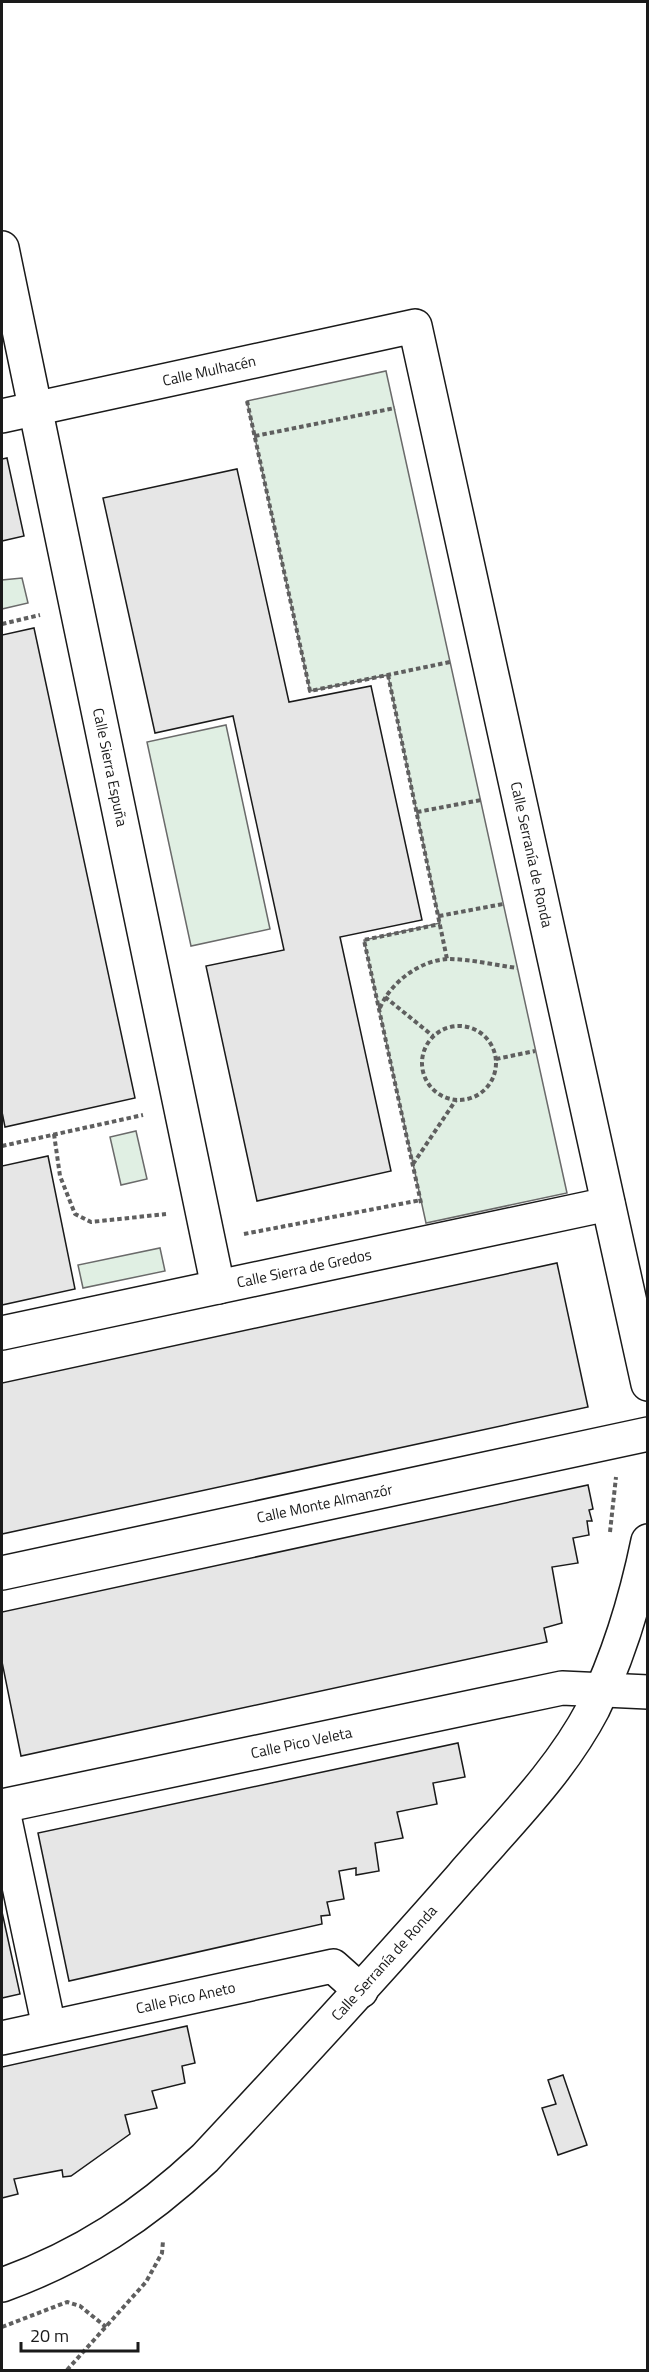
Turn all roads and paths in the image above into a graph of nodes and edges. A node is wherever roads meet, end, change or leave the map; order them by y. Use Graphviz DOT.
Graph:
graph roads {
  1 [pos="2,248"];
  2 [pos="416,326"];
  3 [pos="392,399"];
  4 [pos="247,400"];
  5 [pos="35,407"];
  6 [pos="394,408"];
  7 [pos="2,416"];
  8 [pos="397,420"];
  9 [pos="255,436"];
  10 [pos="448,650"];
  11 [pos="450,662"];
  12 [pos="453,673"];
  13 [pos="388,675"];
  14 [pos="478,789"];
  15 [pos="481,800"];
  16 [pos="417,812"];
  17 [pos="483,812"];
  18 [pos="505,914"];
  19 [pos="438,916"];
  20 [pos="440,924"];
  21 [pos="515,957"];
  22 [pos="447,959"];
  23 [pos="517,968"];
  24 [pos="519,978"];
  25 [pos="384,997"];
  26 [pos="379,1009"];
  27 [pos="433,1036"];
  28 [pos="533,1041"];
  29 [pos="535,1051"];
  30 [pos="496,1059"];
  31 [pos="538,1062"];
  32 [pos="456,1100"];
  33 [pos="78,1129"];
  34 [pos="54,1134"];
  35 [pos="2,1146"];
  36 [pos="413,1164"];
  37 [pos="60,1176"];
  38 [pos="608,1204"];
  39 [pos="429,1242"];
  40 [pos="218,1287"];
  41 [pos="2,1333"];
  42 [pos="648,1384"];
  43 [pos="648,1434"];
  44 [pos="616,1440"];
  45 [pos="609,1540"];
  46 [pos="648,1541"];
  47 [pos="2,1573"];
  48 [pos="601,1691"];
  49 [pos="648,1692"];
  50 [pos="2,1806"];
  51 [pos="361,1991"];
  52 [pos="49,2027"];
  53 [pos="2,2038"];
  54 [pos="159,2199"];
  55 [pos="2,2285"];
  56 [pos="2,2327"];
  57 [pos="106,2327"];
  58 [pos="67,2370"];
  1 -- 5 [label="street, Calle Sierra Espuña"];
  2 -- 5 [label="street, Calle Mulhacén"];
  2 -- 38 [label="street, Calle Serranía de Ronda"];
  3 -- 6 [label="path"];
  4 -- 9 [label="path"];
  5 -- 7 [label="street, Calle Mulhacén"];
  5 -- 40 [label="street, Calle Sierra Espuña"];
  6 -- 8 [label="path"];
  6 -- 9 [label="path"];
  9 -- 13 [label="path"];
  10 -- 11 [label="path"];
  11 -- 12 [label="path"];
  11 -- 13 [label="path"];
  13 -- 16 [label="path"];
  14 -- 15 [label="path"];
  15 -- 16 [label="path"];
  15 -- 17 [label="path"];
  16 -- 19 [label="path"];
  18 -- 19 [label="path"];
  19 -- 20 [label="path"];
  20 -- 22 [label="path"];
  20 -- 26 [label="path"];
  21 -- 23 [label="path"];
  22 -- 23 [label="path"];
  22 -- 25 [label="path"];
  23 -- 24 [label="path"];
  25 -- 26 [label="path"];
  25 -- 27 [label="path"];
  26 -- 36 [label="path"];
  27 -- 30 [label="path"];
  27 -- 32 [label="path"];
  28 -- 29 [label="path"];
  29 -- 30 [label="path"];
  29 -- 31 [label="path"];
  30 -- 32 [label="path"];
  32 -- 36 [label="path"];
  33 -- 34 [label="path"];
  34 -- 35 [label="path"];
  34 -- 37 [label="path"];
  36 -- 39 [label="path"];
  38 -- 39 [label="street, Calle Sierra de Gredos"];
  38 -- 42 [label="street, Calle Serranía de Ronda"];
  39 -- 40 [label="street, Calle Sierra de Gredos"];
  40 -- 41 [label="street, Calle Sierra de Gredos"];
  43 -- 44 [label="street, Calle Monte Almanzór"];
  44 -- 45 [label="path"];
  44 -- 47 [label="street, Calle Monte Almanzór"];
  46 -- 48 [label="street, Calle Serranía de Ronda"];
  48 -- 49 [label="street, Calle Pico Veleta"];
  48 -- 50 [label="street, Calle Pico Veleta"];
  48 -- 51 [label="street, Calle Serranía de Ronda"];
  50 -- 52 [label="street"];
  51 -- 52 [label="street, Calle Pico Aneto"];
  51 -- 54 [label="street, Calle Serranía de Ronda"];
  52 -- 53 [label="street, Calle Pico Aneto"];
  54 -- 55 [label="street, Calle Serranía de Ronda"];
  54 -- 57 [label="path"];
  56 -- 57 [label="path"];
  57 -- 58 [label="path"];
}
